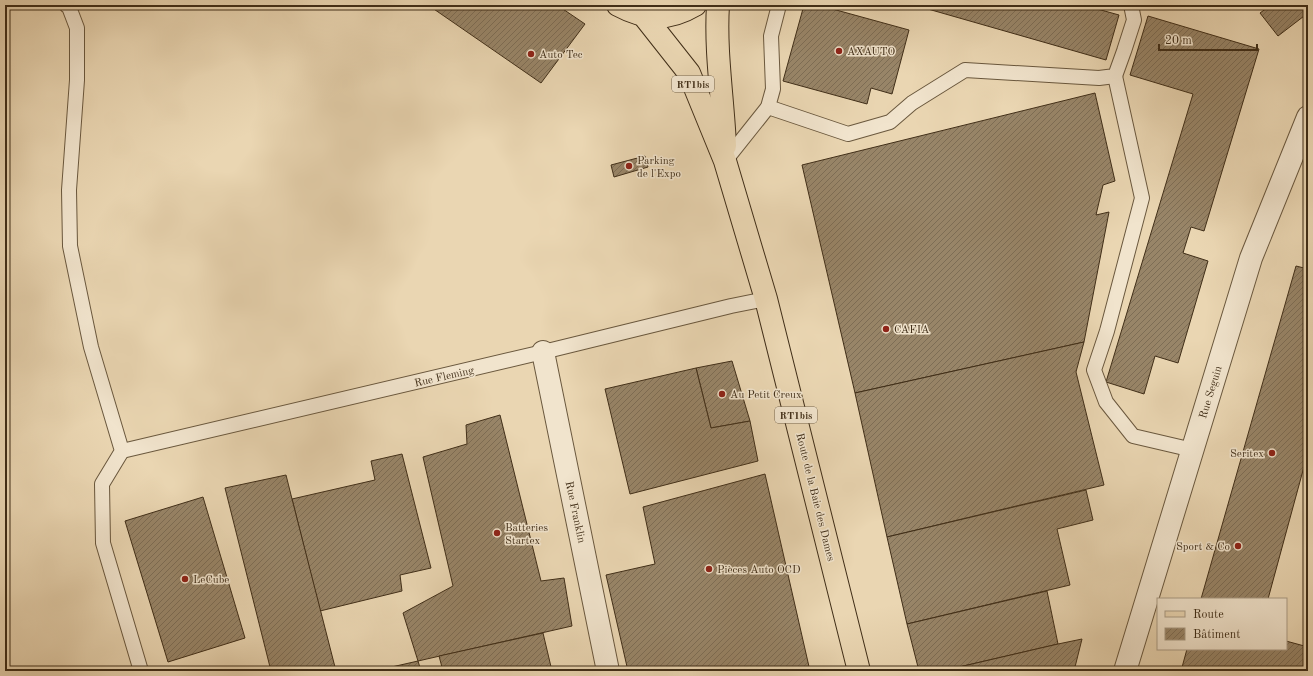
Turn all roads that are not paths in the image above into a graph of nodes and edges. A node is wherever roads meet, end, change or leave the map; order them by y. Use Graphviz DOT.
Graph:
graph roads {
  1 [pos="66,5"];
  2 [pos="618,5"];
  3 [pos="695,5"];
  4 [pos="718,5"];
  5 [pos="779,5"];
  6 [pos="1131,5"];
  7 [pos="644,16"];
  8 [pos="1115,76"];
  9 [pos="768,107"];
  10 [pos="1308,117"];
  11 [pos="725,161"];
  12 [pos="766,299"];
  13 [pos="543,352"];
  14 [pos="1193,450"];
  15 [pos="122,451"];
  16 [pos="141,671"];
  17 [pos="608,671"];
  18 [pos="859,671"];
  19 [pos="1126,671"];
  1 -- 15 [label="lane"];
  2 -- 7 [label="main road"];
  3 -- 7 [label="main road"];
  4 -- 11 [label="main road, Route de la Baie des Dames / RT1bis"];
  5 -- 9 [label="lane"];
  6 -- 8 [label="lane"];
  7 -- 11 [label="main road, Route de la Baie des Dames / RT1bis"];
  8 -- 9 [label="lane"];
  8 -- 14 [label="lane"];
  9 -- 11 [label="lane"];
  10 -- 14 [label="street, Rue Seguin"];
  11 -- 12 [label="main road, Route de la Baie des Dames / RT1bis"];
  12 -- 13 [label="lane, Rue Fleming"];
  12 -- 18 [label="main road, Route de la Baie des Dames / RT1bis"];
  13 -- 15 [label="lane, Rue Fleming"];
  13 -- 17 [label="street, Rue Franklin"];
  14 -- 19 [label="street, Rue Seguin"];
  15 -- 16 [label="lane"];
}
